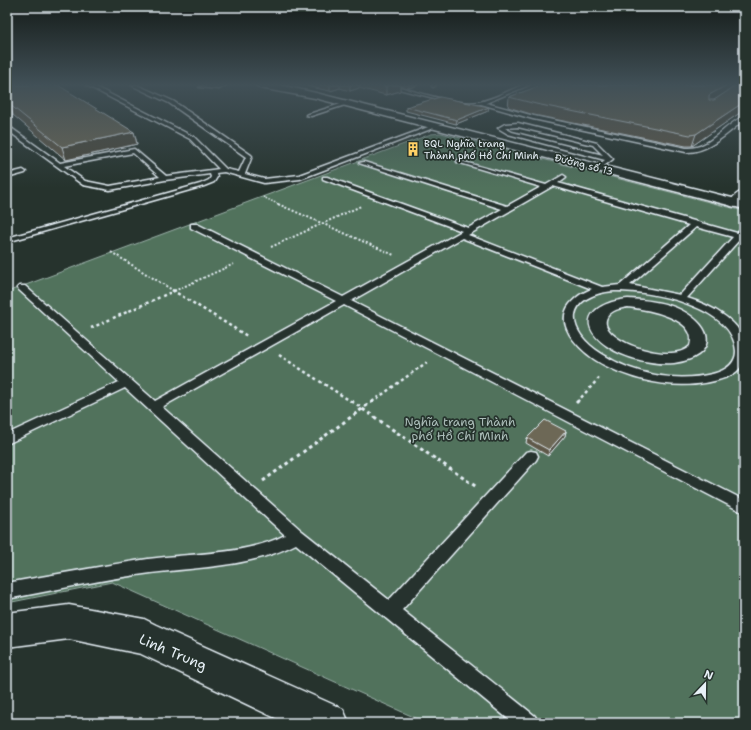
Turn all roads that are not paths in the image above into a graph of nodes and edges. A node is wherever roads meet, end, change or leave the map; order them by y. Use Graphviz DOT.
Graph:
graph roads {
  1 [pos="155,119"];
  2 [pos="196,119"];
  3 [pos="403,119"];
  4 [pos="541,119"];
  5 [pos="742,119"];
  6 [pos="7,127"];
  7 [pos="433,127"];
  8 [pos="610,159"];
  9 [pos="459,161"];
  10 [pos="362,163"];
  11 [pos="60,166"];
  12 [pos="598,168"];
  13 [pos="224,170"];
  14 [pos="23,172"];
  15 [pos="212,172"];
  16 [pos="242,175"];
  17 [pos="7,176"];
  18 [pos="563,177"];
  19 [pos="165,178"];
  20 [pos="325,178"];
  21 [pos="550,185"];
  22 [pos="741,201"];
  23 [pos="508,209"];
  24 [pos="694,224"];
  25 [pos="194,226"];
  26 [pos="466,233"];
  27 [pos="742,235"];
  28 [pos="8,240"];
  29 [pos="22,288"];
  30 [pos="622,288"];
  31 [pos="602,290"];
  32 [pos="682,298"];
  33 [pos="344,301"];
  34 [pos="614,305"];
  35 [pos="730,327"];
  36 [pos="744,333"];
  37 [pos="128,382"];
  38 [pos="155,406"];
  39 [pos="7,439"];
  40 [pos="531,456"];
  41 [pos="744,507"];
  42 [pos="297,536"];
  43 [pos="7,591"];
  44 [pos="390,611"];
  45 [pos="7,630"];
  46 [pos="329,723"];
  47 [pos="528,723"];
  1 -- 13 [label="lane"];
  2 -- 16 [label="lane"];
  3 -- 7 [label="street, Đường số 13"];
  4 -- 5 [label="lane"];
  6 -- 11 [label="lane"];
  7 -- 12 [label="street, Đường số 13"];
  7 -- 16 [label="lane"];
  8 -- 8 [label="lane"];
  8 -- 12 [label="lane"];
  9 -- 21 [label="lane"];
  10 -- 23 [label="lane"];
  11 -- 19 [label="lane"];
  11 -- 19 [label="lane"];
  12 -- 22 [label="street, Đường số 13"];
  13 -- 15 [label="lane"];
  13 -- 16 [label="lane"];
  14 -- 17 [label="lane"];
  15 -- 19 [label="lane"];
  15 -- 28 [label="lane"];
  18 -- 21 [label="lane"];
  20 -- 26 [label="lane"];
  21 -- 23 [label="lane"];
  21 -- 24 [label="lane"];
  23 -- 26 [label="lane"];
  24 -- 27 [label="lane"];
  24 -- 30 [label="lane"];
  25 -- 33 [label="lane"];
  26 -- 31 [label="lane"];
  26 -- 33 [label="lane"];
  27 -- 32 [label="lane"];
  29 -- 37 [label="lane"];
  30 -- 31 [label="lane"];
  30 -- 32 [label="lane"];
  31 -- 35 [label="lane"];
  32 -- 35 [label="lane"];
  33 -- 38 [label="lane"];
  33 -- 41 [label="lane"];
  34 -- 34 [label="street"];
  35 -- 36 [label="lane"];
  37 -- 38 [label="lane"];
  37 -- 39 [label="lane"];
  38 -- 42 [label="lane"];
  40 -- 44 [label="lane"];
  42 -- 43 [label="lane"];
  42 -- 44 [label="lane"];
  44 -- 47 [label="lane"];
  45 -- 46 [label="street, Linh Trung"];
}
